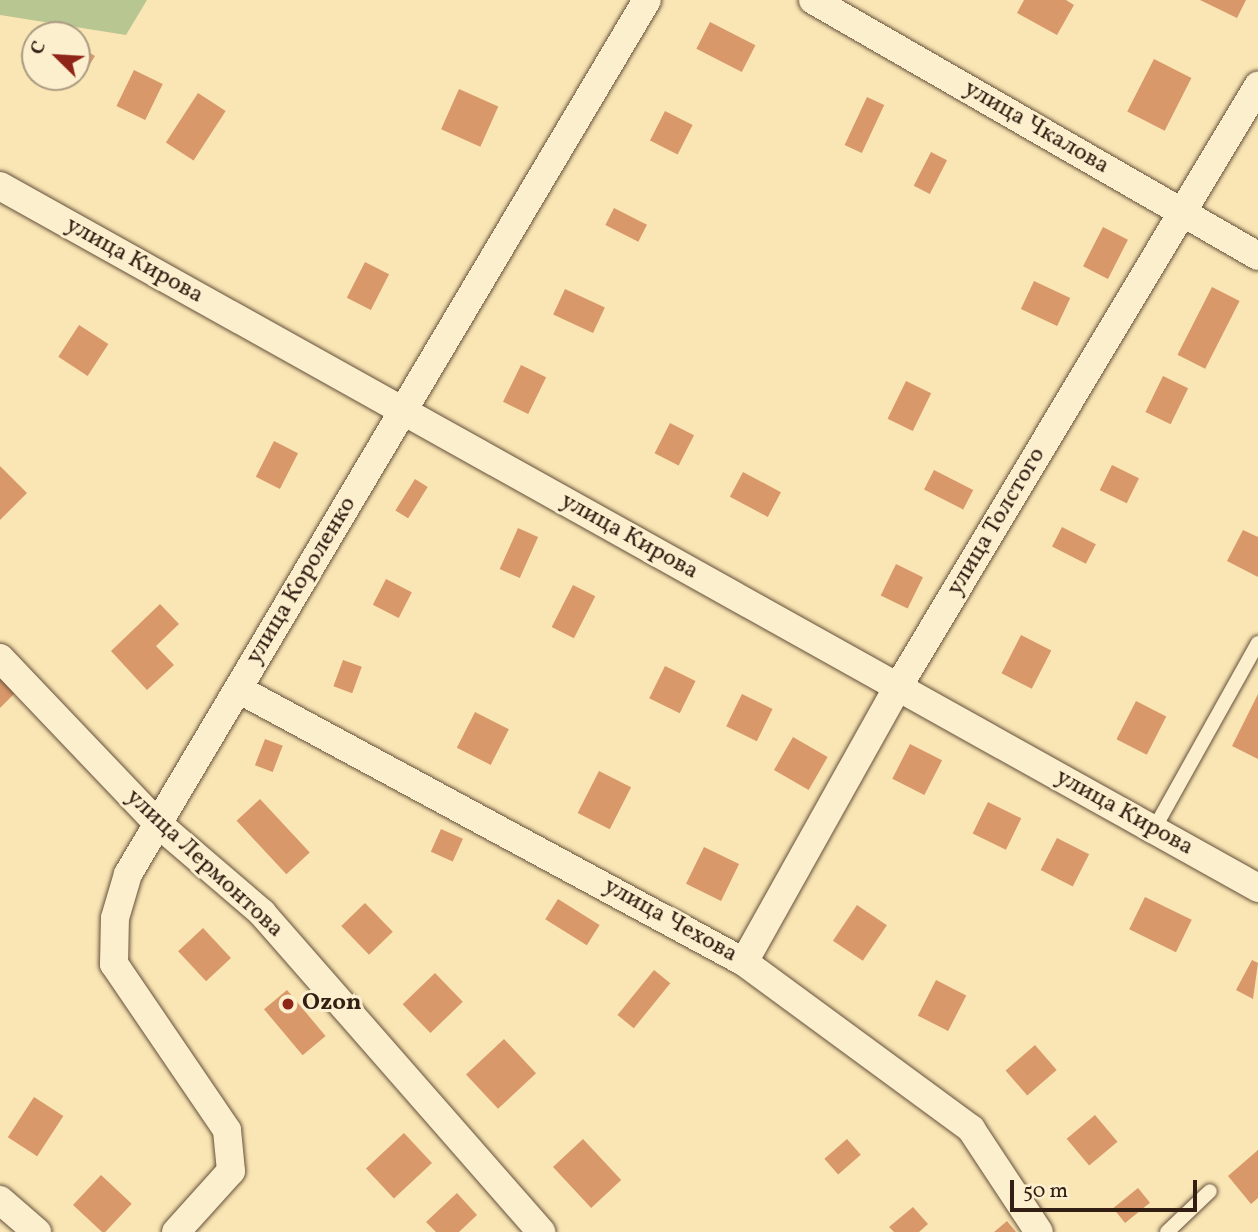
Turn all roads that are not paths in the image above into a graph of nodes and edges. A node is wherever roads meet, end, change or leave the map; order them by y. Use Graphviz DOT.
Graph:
graph roads {
  1 [pos="647,0"];
  2 [pos="813,0"];
  3 [pos="1258,86"];
  4 [pos="0,186"];
  5 [pos="1183,212"];
  6 [pos="1258,256"];
  7 [pos="403,411"];
  8 [pos="1258,643"];
  9 [pos="0,658"];
  10 [pos="898,687"];
  11 [pos="239,689"];
  12 [pos="156,821"];
  13 [pos="1154,829"];
  14 [pos="1258,888"];
  15 [pos="115,918"];
  16 [pos="744,961"];
  17 [pos="99,965"];
  18 [pos="1210,1191"];
  19 [pos="0,1200"];
  20 [pos="37,1232"];
  21 [pos="176,1232"];
  22 [pos="541,1232"];
  23 [pos="1040,1232"];
  24 [pos="1167,1232"];
  1 -- 7 [label="street, улица Короленко"];
  2 -- 5 [label="street, улица Чкалова"];
  3 -- 5 [label="street, улица Толстого"];
  4 -- 7 [label="street, улица Кирова"];
  5 -- 6 [label="street, улица Чкалова"];
  5 -- 10 [label="street, улица Толстого"];
  7 -- 10 [label="street, улица Кирова"];
  7 -- 11 [label="street, улица Короленко"];
  8 -- 13 [label="lane"];
  9 -- 12 [label="street, улица Лермонтова"];
  10 -- 13 [label="street, улица Кирова"];
  10 -- 16 [label="street, улица Толстого"];
  11 -- 12 [label="street, улица Короленко"];
  11 -- 16 [label="street, улица Чехова"];
  12 -- 15 [label="street, улица Короленко"];
  12 -- 22 [label="street, улица Лермонтова"];
  13 -- 14 [label="street, улица Кирова"];
  15 -- 17 [label="lane"];
  15 -- 21 [label="street, улица Короленко"];
  16 -- 23 [label="street, улица Чехова"];
  18 -- 24 [label="lane"];
  19 -- 20 [label="street"];
}
